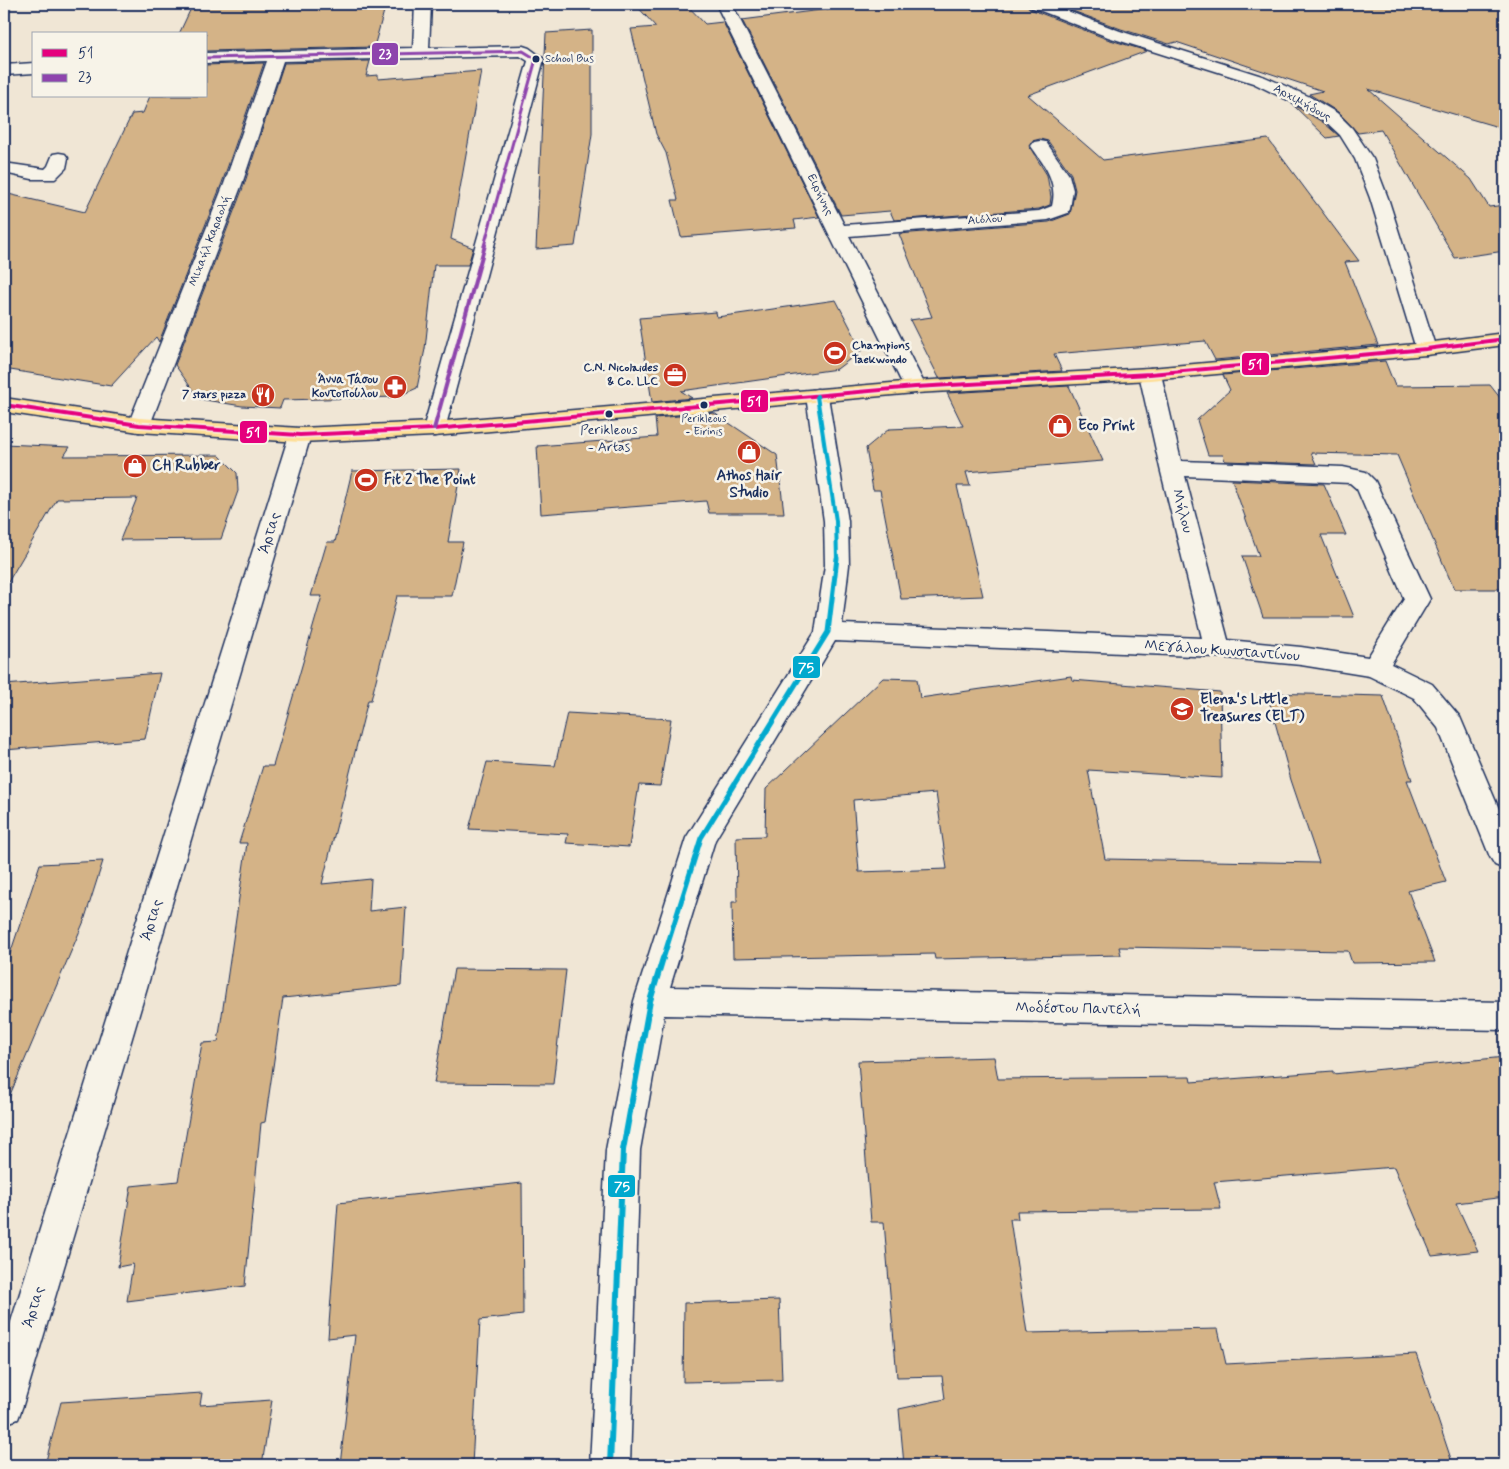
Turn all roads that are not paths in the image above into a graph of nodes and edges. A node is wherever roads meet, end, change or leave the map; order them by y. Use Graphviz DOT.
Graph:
graph roads {
  1 [pos="423,4"];
  2 [pos="724,4"];
  3 [pos="1036,4"];
  4 [pos="421,52"];
  5 [pos="277,56"];
  6 [pos="208,58"];
  7 [pos="32,68"];
  8 [pos="4,70"];
  9 [pos="1040,146"];
  10 [pos="59,158"];
  11 [pos="4,168"];
  12 [pos="838,231"];
  13 [pos="1505,340"];
  14 [pos="1426,349"];
  15 [pos="1150,374"];
  16 [pos="915,387"];
  17 [pos="817,396"];
  18 [pos="4,405"];
  19 [pos="139,425"];
  20 [pos="434,429"];
  21 [pos="300,434"];
  22 [pos="1171,468"];
  23 [pos="828,632"];
  24 [pos="1217,648"];
  25 [pos="1374,668"];
  26 [pos="1505,858"];
  27 [pos="650,1001"];
  28 [pos="1505,1016"];
  29 [pos="4,1406"];
  30 [pos="610,1465"];
  1 -- 4 [label="street"];
  2 -- 12 [label="street, Ειρήνης"];
  3 -- 14 [label="street, Αρχιμήδους"];
  4 -- 5 [label="street"];
  4 -- 20 [label="street"];
  5 -- 6 [label="street"];
  5 -- 19 [label="street, Μιχαήλ Καραολή"];
  7 -- 8 [label="street"];
  9 -- 12 [label="street, Αιόλου"];
  10 -- 11 [label="street"];
  12 -- 16 [label="street, Ειρήνης"];
  13 -- 14 [label="main road"];
  14 -- 15 [label="main road"];
  15 -- 16 [label="main road"];
  15 -- 22 [label="street, Μήλου"];
  16 -- 17 [label="main road"];
  17 -- 20 [label="main road"];
  17 -- 23 [label="street"];
  18 -- 19 [label="main road"];
  19 -- 21 [label="main road"];
  20 -- 21 [label="main road"];
  21 -- 29 [label="street, Άρτας"];
  22 -- 24 [label="street, Μήλου"];
  22 -- 25 [label="street"];
  23 -- 24 [label="street, Μεγάλου Κωνσταντίνου"];
  23 -- 27 [label="street"];
  24 -- 25 [label="street, Μεγάλου Κωνσταντίνου"];
  25 -- 26 [label="street, Μεγάλου Κωνσταντίνου"];
  27 -- 28 [label="street, Μοδέστου Παντελή"];
  27 -- 30 [label="street"];
}
